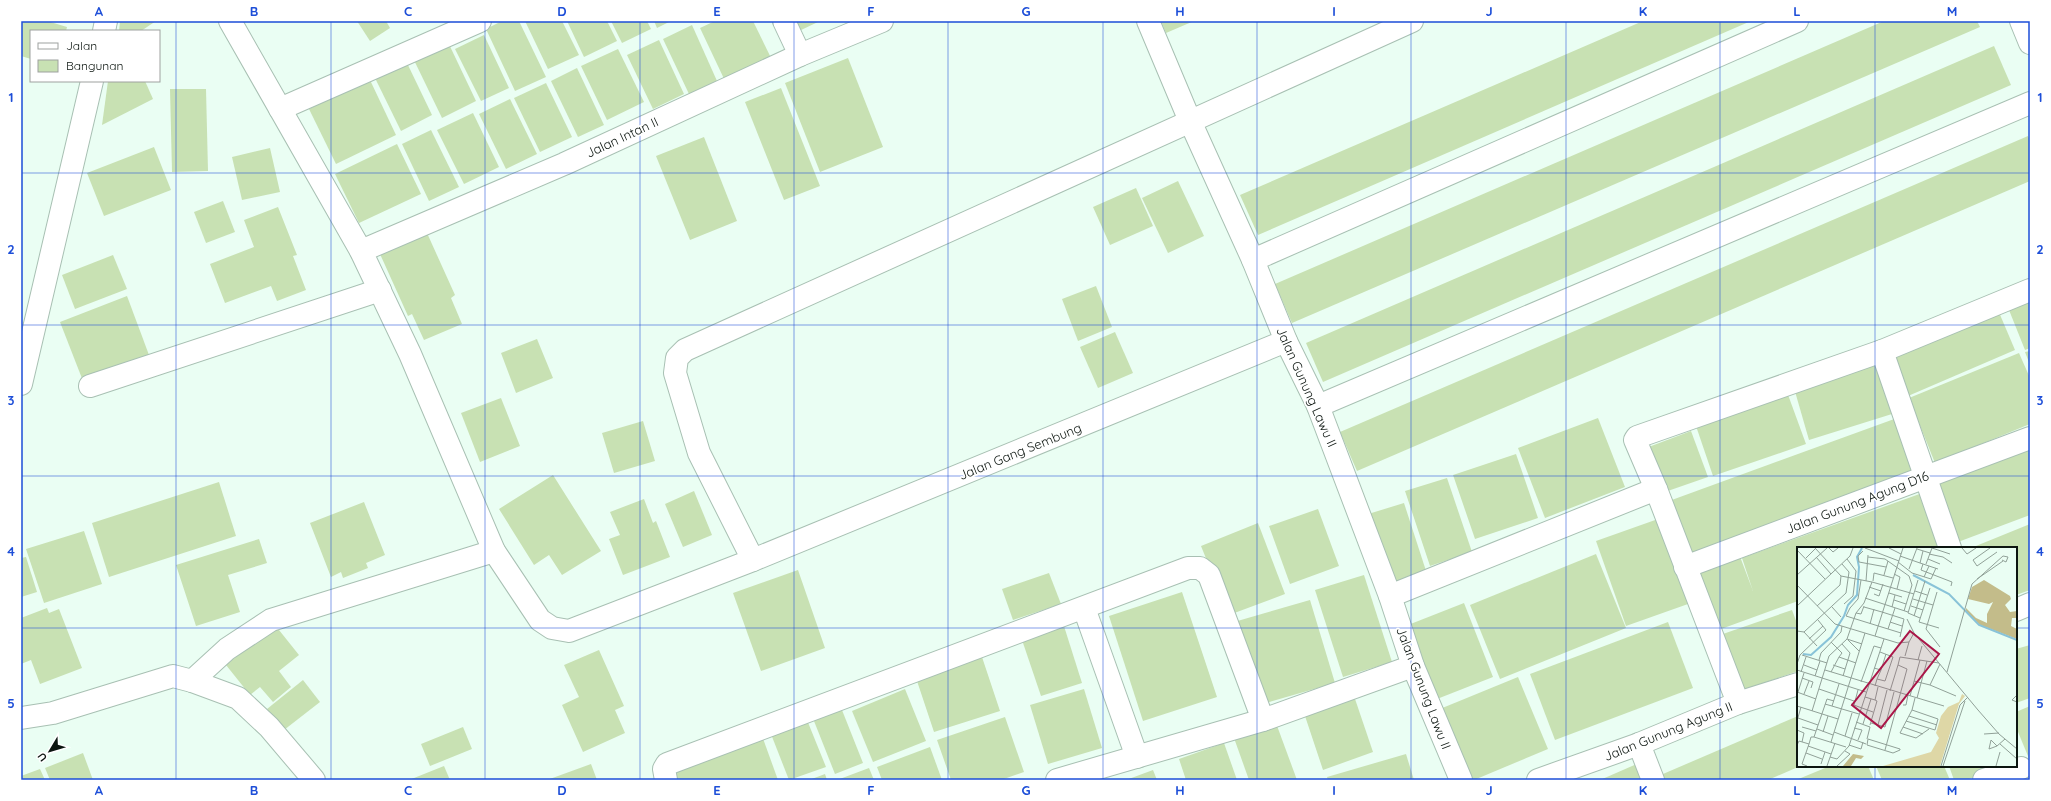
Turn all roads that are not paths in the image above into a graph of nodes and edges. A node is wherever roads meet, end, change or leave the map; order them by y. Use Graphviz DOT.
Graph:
graph roads {
  1 [pos="230,21"];
  2 [pos="480,21"];
  3 [pos="784,21"];
  4 [pos="882,21"];
  5 [pos="1148,21"];
  6 [pos="1412,21"];
  7 [pos="1797,21"];
  8 [pos="2021,21"];
  9 [pos="2030,43"];
  10 [pos="800,55"];
  11 [pos="92,82"];
  12 [pos="2030,103"];
  13 [pos="280,109"];
  14 [pos="1190,121"];
  15 [pos="361,251"];
  16 [pos="1253,260"];
  17 [pos="380,290"];
  18 [pos="2030,290"];
  19 [pos="1286,341"];
  20 [pos="1882,351"];
  21 [pos="21,384"];
  22 [pos="90,386"];
  23 [pos="1318,406"];
  24 [pos="2030,438"];
  25 [pos="1926,476"];
  26 [pos="1656,489"];
  27 [pos="1950,547"];
  28 [pos="494,551"];
  29 [pos="753,560"];
  30 [pos="1685,567"];
  31 [pos="1390,596"];
  32 [pos="2030,604"];
  33 [pos="1084,608"];
  34 [pos="2017,610"];
  35 [pos="1413,666"];
  36 [pos="192,681"];
  37 [pos="1797,684"];
  38 [pos="1738,703"];
  39 [pos="21,718"];
  40 [pos="1263,720"];
  41 [pos="1639,744"];
  42 [pos="1137,757"];
  43 [pos="2020,767"];
  44 [pos="314,780"];
  45 [pos="666,780"];
  46 [pos="1057,780"];
  47 [pos="1461,780"];
  48 [pos="1538,780"];
  49 [pos="1653,780"];
  50 [pos="1984,780"];
  1 -- 13 [label="street, Jalan Gang Sembung"];
  2 -- 13 [label="street"];
  3 -- 10 [label="street"];
  4 -- 10 [label="street, Jalan Intan II"];
  5 -- 14 [label="street, Jalan Gunung Lawu II"];
  6 -- 14 [label="street"];
  7 -- 16 [label="street"];
  8 -- 9 [label="street"];
  10 -- 15 [label="street, Jalan Intan II"];
  11 -- 21 [label="street"];
  12 -- 23 [label="street"];
  13 -- 15 [label="street, Jalan Gang Sembung"];
  14 -- 16 [label="street, Jalan Gunung Lawu II"];
  14 -- 29 [label="street"];
  15 -- 17 [label="street, Jalan Gang Sembung"];
  16 -- 19 [label="street, Jalan Gunung Lawu II"];
  17 -- 22 [label="street"];
  17 -- 28 [label="street, Jalan Gang Sembung"];
  18 -- 20 [label="street"];
  19 -- 23 [label="street, Jalan Gunung Lawu II"];
  19 -- 29 [label="street, Jalan Gang Sembung"];
  20 -- 25 [label="street"];
  20 -- 26 [label="street"];
  23 -- 31 [label="street, Jalan Gunung Lawu II"];
  24 -- 25 [label="street, Jalan Gunung Agung D16"];
  25 -- 27 [label="street"];
  25 -- 30 [label="street, Jalan Gunung Agung D16"];
  26 -- 30 [label="street"];
  26 -- 31 [label="street"];
  28 -- 29 [label="street, Jalan Gang Sembung"];
  28 -- 36 [label="street"];
  30 -- 38 [label="street"];
  31 -- 35 [label="street, Jalan Gunung Lawu II"];
  32 -- 34 [label="street"];
  33 -- 40 [label="street"];
  33 -- 42 [label="street"];
  33 -- 45 [label="street"];
  35 -- 40 [label="street"];
  35 -- 47 [label="street, Jalan Gunung Lawu II"];
  36 -- 39 [label="street"];
  36 -- 44 [label="street"];
  37 -- 38 [label="street, Jalan Gunung Agung II"];
  38 -- 41 [label="street, Jalan Gunung Agung II"];
  40 -- 42 [label="street"];
  41 -- 48 [label="street, Jalan Gunung Agung II"];
  41 -- 49 [label="street"];
  42 -- 46 [label="street"];
  43 -- 50 [label="street"];
}
